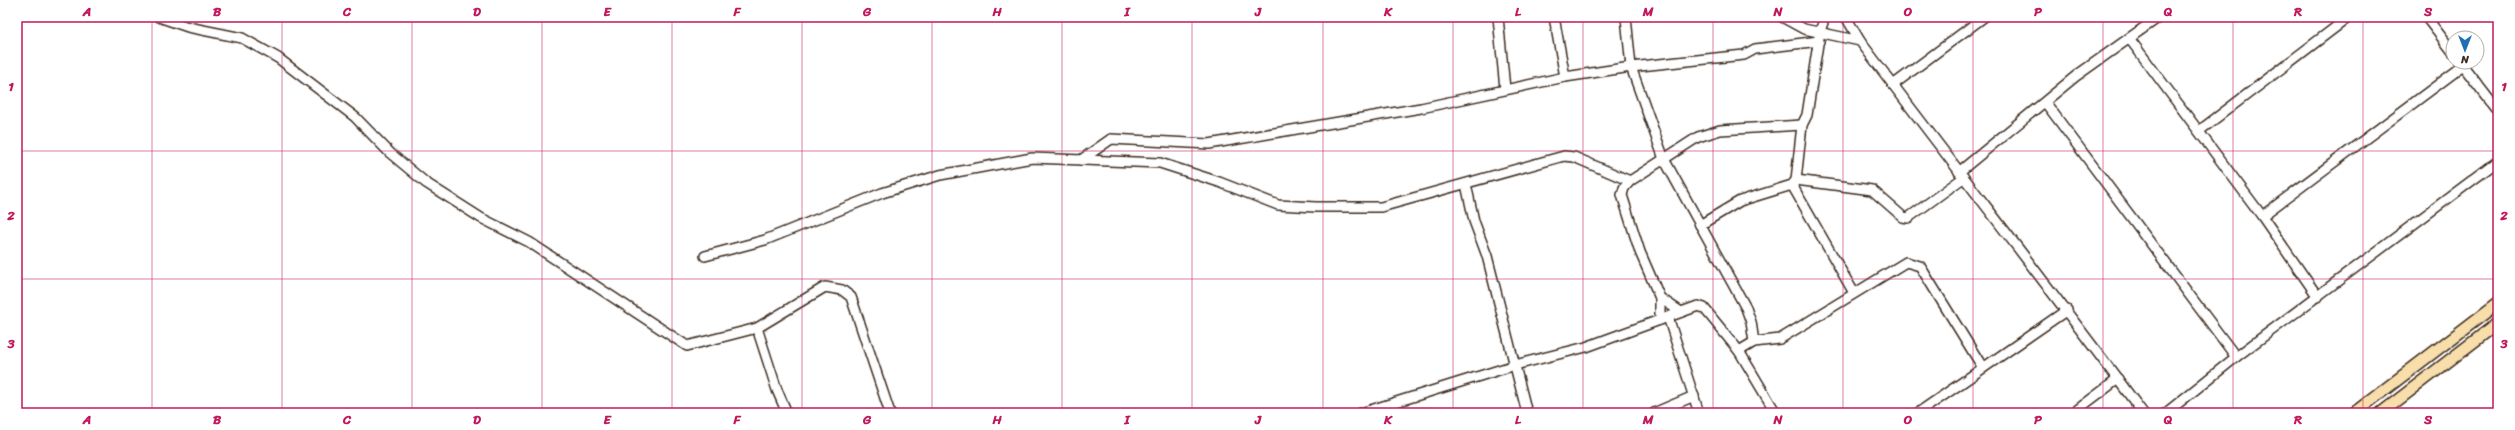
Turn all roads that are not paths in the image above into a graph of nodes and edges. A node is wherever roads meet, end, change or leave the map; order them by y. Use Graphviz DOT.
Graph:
graph roads {
  1 [pos="158,17"];
  2 [pos="1498,17"];
  3 [pos="1554,17"];
  4 [pos="1626,17"];
  5 [pos="1782,17"];
  6 [pos="1825,17"];
  7 [pos="1846,17"];
  8 [pos="1984,17"];
  9 [pos="2159,17"];
  10 [pos="2349,17"];
  11 [pos="2426,17"];
  12 [pos="1820,31"];
  13 [pos="2129,38"];
  14 [pos="1819,41"];
  15 [pos="1860,41"];
  16 [pos="2445,42"];
  17 [pos="1631,67"];
  18 [pos="2454,70"];
  19 [pos="2467,70"];
  20 [pos="1565,77"];
  21 [pos="1893,85"];
  22 [pos="1505,89"];
  23 [pos="2045,102"];
  24 [pos="2498,111"];
  25 [pos="1802,125"];
  26 [pos="2199,131"];
  27 [pos="1664,159"];
  28 [pos="1081,160"];
  29 [pos="2498,161"];
  30 [pos="1961,175"];
  31 [pos="1630,181"];
  32 [pos="1794,183"];
  33 [pos="1466,184"];
  34 [pos="2262,216"];
  35 [pos="1700,225"];
  36 [pos="705,256"];
  37 [pos="1854,293"];
  38 [pos="2318,296"];
  39 [pos="1660,298"];
  40 [pos="2498,303"];
  41 [pos="2067,310"];
  42 [pos="1681,312"];
  43 [pos="1664,318"];
  44 [pos="2498,323"];
  45 [pos="757,328"];
  46 [pos="1754,342"];
  47 [pos="1738,351"];
  48 [pos="2236,357"];
  49 [pos="1515,365"];
  50 [pos="1983,368"];
  51 [pos="2118,379"];
  52 [pos="1694,396"];
  53 [pos="2387,411"];
  54 [pos="788,413"];
  55 [pos="890,413"];
  56 [pos="1361,413"];
  57 [pos="1527,413"];
  58 [pos="1654,413"];
  59 [pos="1699,413"];
  60 [pos="1776,413"];
  61 [pos="1918,413"];
  62 [pos="2073,413"];
  63 [pos="2143,413"];
  64 [pos="2166,413"];
  65 [pos="2354,413"];
  1 -- 45 [label="street"];
  2 -- 22 [label="street"];
  3 -- 20 [label="street"];
  4 -- 17 [label="street"];
  5 -- 12 [label="street"];
  6 -- 12 [label="street"];
  7 -- 15 [label="street"];
  8 -- 21 [label="street"];
  9 -- 13 [label="street"];
  10 -- 26 [label="street"];
  11 -- 16 [label="street"];
  12 -- 14 [label="street"];
  12 -- 15 [label="street"];
  13 -- 23 [label="street"];
  13 -- 26 [label="street"];
  14 -- 17 [label="street"];
  14 -- 25 [label="street"];
  15 -- 21 [label="street"];
  17 -- 20 [label="street"];
  17 -- 27 [label="street"];
  18 -- 34 [label="street"];
  19 -- 24 [label="street"];
  20 -- 22 [label="street"];
  21 -- 30 [label="street"];
  22 -- 28 [label="street"];
  23 -- 30 [label="street"];
  23 -- 48 [label="street"];
  25 -- 27 [label="street"];
  25 -- 32 [label="street"];
  26 -- 34 [label="street"];
  27 -- 31 [label="street"];
  27 -- 35 [label="street"];
  28 -- 33 [label="street"];
  28 -- 36 [label="street"];
  29 -- 38 [label="street"];
  30 -- 32 [label="street"];
  30 -- 41 [label="street"];
  31 -- 33 [label="street"];
  31 -- 39 [label="street"];
  32 -- 35 [label="street"];
  32 -- 37 [label="street"];
  33 -- 49 [label="street"];
  34 -- 38 [label="street"];
  35 -- 46 [label="street"];
  37 -- 46 [label="street"];
  37 -- 50 [label="street"];
  38 -- 48 [label="street"];
  39 -- 42 [label="street"];
  39 -- 43 [label="street"];
  40 -- 65 [label="main road"];
  41 -- 50 [label="street"];
  41 -- 51 [label="street"];
  42 -- 43 [label="street"];
  42 -- 47 [label="street"];
  43 -- 49 [label="street"];
  43 -- 52 [label="street"];
  44 -- 53 [label="main road"];
  45 -- 54 [label="street"];
  45 -- 55 [label="street"];
  46 -- 47 [label="street"];
  47 -- 60 [label="street"];
  48 -- 64 [label="street"];
  49 -- 56 [label="street"];
  49 -- 57 [label="street"];
  50 -- 61 [label="street"];
  51 -- 62 [label="street"];
  51 -- 63 [label="street"];
  52 -- 58 [label="street"];
  52 -- 59 [label="street"];
}
